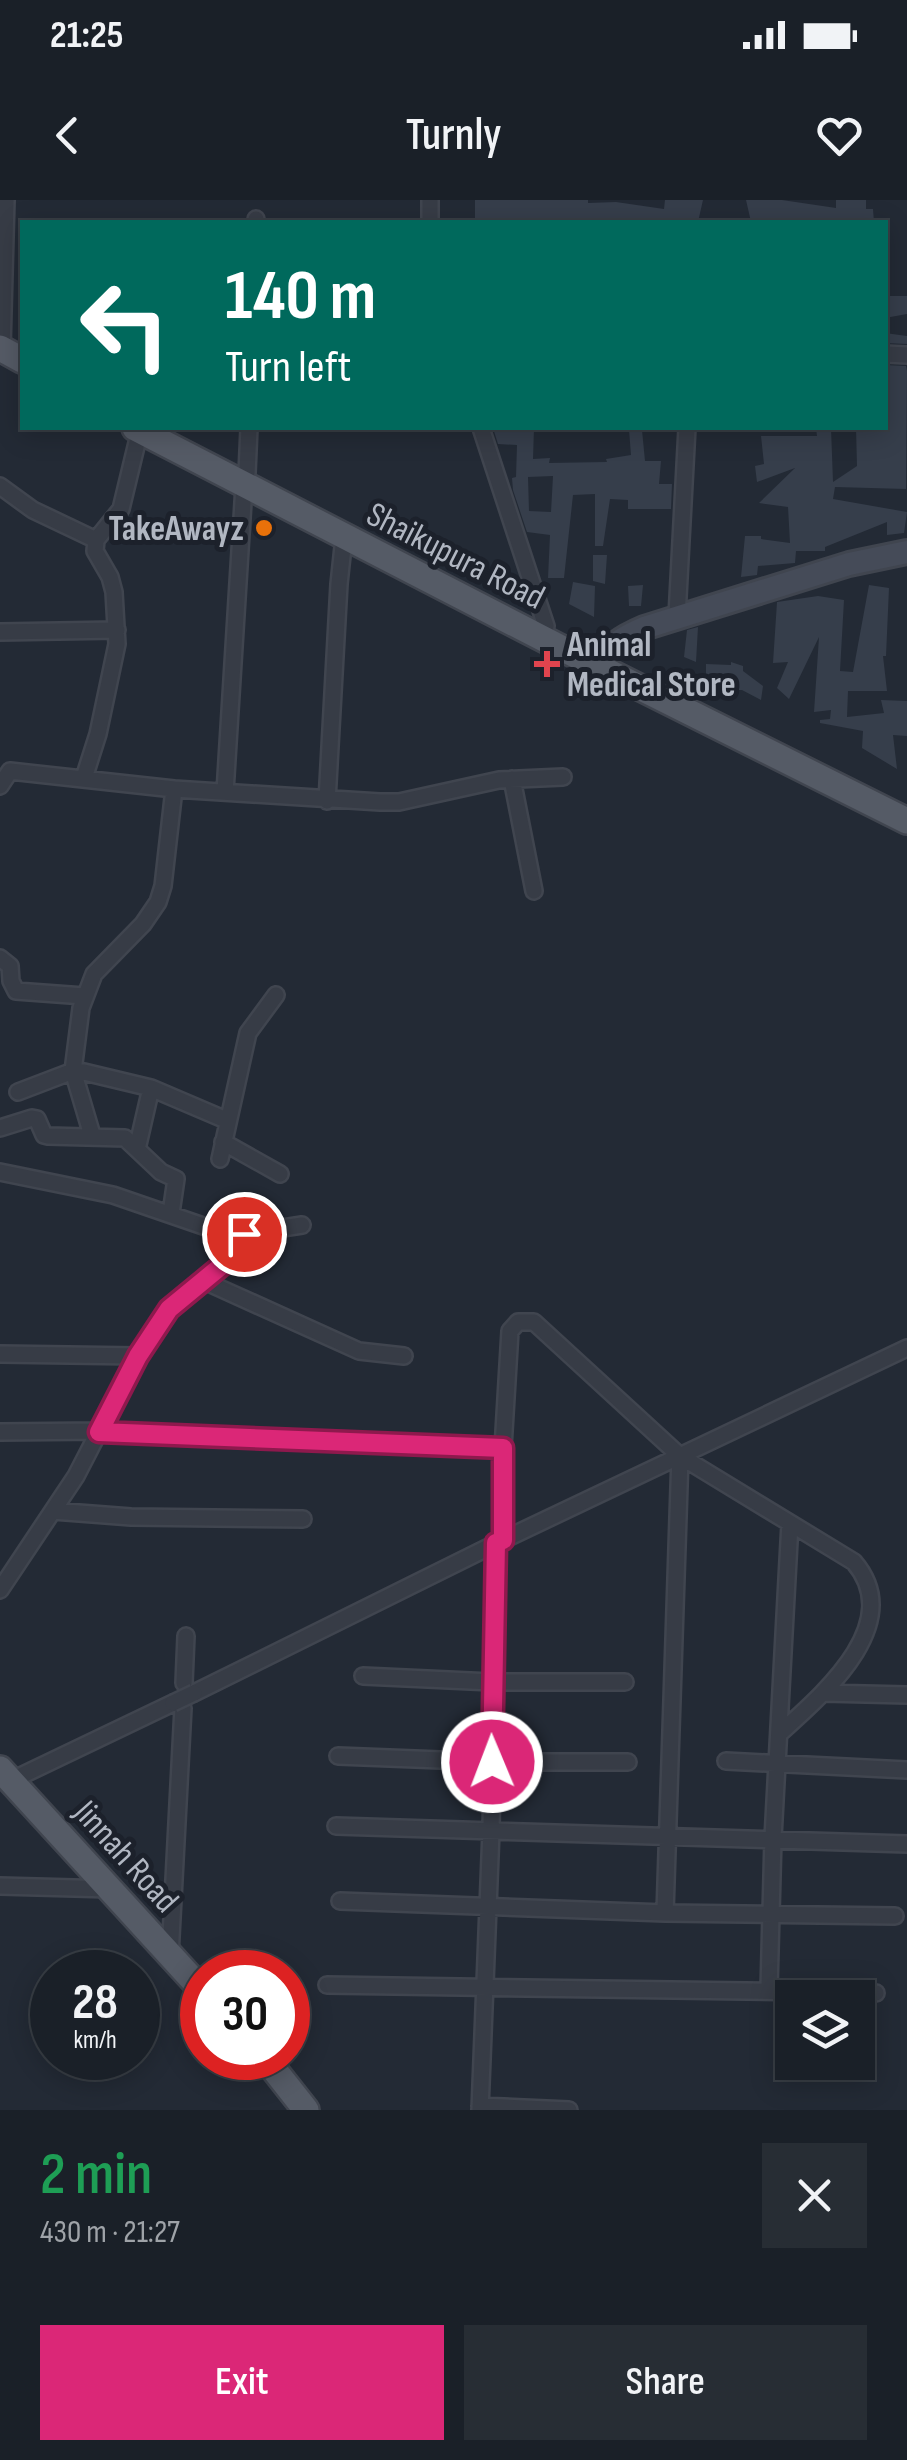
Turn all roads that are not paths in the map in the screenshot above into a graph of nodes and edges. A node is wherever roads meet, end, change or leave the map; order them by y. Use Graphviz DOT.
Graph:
graph roads {
  1 [pos="6,200"];
  2 [pos="3,291"];
  3 [pos="20,291"];
  4 [pos="6,355"];
  5 [pos="145,430"];
  6 [pos="150,430"];
  7 [pos="249,430"];
  8 [pos="482,430"];
  9 [pos="688,430"];
  10 [pos="245,480"];
  11 [pos="0,486"];
  12 [pos="344,537"];
  13 [pos="96,540"];
  14 [pos="907,552"];
  15 [pos="677,616"];
  16 [pos="546,626"];
  17 [pos="117,630"];
  18 [pos="0,632"];
  19 [pos="602,660"];
  20 [pos="5,770"];
  21 [pos="562,777"];
  22 [pos="84,778"];
  23 [pos="512,779"];
  24 [pos="0,786"];
  25 [pos="174,789"];
  26 [pos="225,792"];
  27 [pos="328,801"];
  28 [pos="907,806"];
  29 [pos="907,821"];
  30 [pos="534,891"];
  31 [pos="0,958"];
  32 [pos="276,995"];
  33 [pos="84,996"];
  34 [pos="73,1071"];
  35 [pos="151,1088"];
  36 [pos="18,1092"];
  37 [pos="226,1120"];
  38 [pos="0,1128"];
  39 [pos="92,1135"];
  40 [pos="223,1142"];
  41 [pos="138,1149"];
  42 [pos="220,1159"];
  43 [pos="0,1172"];
  44 [pos="280,1174"];
  45 [pos="171,1212"];
  46 [pos="302,1225"];
  47 [pos="238,1238"];
  48 [pos="204,1281"];
  49 [pos="907,1348"];
  50 [pos="0,1354"];
  51 [pos="138,1356"];
  52 [pos="404,1356"];
  53 [pos="0,1432"];
  54 [pos="99,1432"];
  55 [pos="503,1448"];
  56 [pos="680,1456"];
  57 [pos="53,1511"];
  58 [pos="303,1519"];
  59 [pos="790,1523"];
  60 [pos="499,1541"];
  61 [pos="0,1590"];
  62 [pos="186,1636"];
  63 [pos="364,1676"];
  64 [pos="492,1682"];
  65 [pos="625,1682"];
  66 [pos="189,1688"];
  67 [pos="824,1693"];
  68 [pos="907,1695"];
  69 [pos="178,1705"];
  70 [pos="779,1734"];
  71 [pos="338,1756"];
  72 [pos="726,1761"];
  73 [pos="492,1762"];
  74 [pos="628,1762"];
  75 [pos="778,1764"];
  76 [pos="907,1770"];
  77 [pos="4,1779"];
  78 [pos="336,1826"];
  79 [pos="490,1830"];
  80 [pos="666,1835"];
  81 [pos="773,1838"];
  82 [pos="907,1844"];
  83 [pos="0,1886"];
  84 [pos="111,1889"];
  85 [pos="340,1901"];
  86 [pos="488,1908"];
  87 [pos="664,1912"];
  88 [pos="771,1913"];
  89 [pos="895,1916"];
  90 [pos="170,1956"];
  91 [pos="180,1967"];
  92 [pos="326,1986"];
  93 [pos="485,1988"];
  94 [pos="770,1989"];
  95 [pos="876,1992"];
  96 [pos="282,2080"];
  97 [pos="480,2108"];
  98 [pos="306,2110"];
  99 [pos="569,2110"];
  1 -- 2 [label="street"];
  2 -- 3 [label="street"];
  2 -- 4 [label="street"];
  5 -- 13 [label="street"];
  6 -- 10 [label="main road, Shaikupura Road"];
  7 -- 10 [label="street"];
  8 -- 16 [label="street"];
  9 -- 15 [label="street"];
  10 -- 12 [label="main road, Shaikupura Road"];
  10 -- 16 [label="main road, Shaikupura Road"];
  10 -- 26 [label="street"];
  11 -- 13 [label="street"];
  12 -- 19 [label="main road, Shaikupura Road"];
  12 -- 27 [label="street"];
  13 -- 17 [label="street"];
  14 -- 15 [label="street"];
  15 -- 19 [label="street"];
  16 -- 19 [label="main road, Shaikupura Road"];
  17 -- 18 [label="street"];
  17 -- 22 [label="street"];
  19 -- 28 [label="main road, Shaikupura Road"];
  19 -- 29 [label="main road, Shaikupura Road"];
  20 -- 22 [label="street"];
  20 -- 24 [label="street"];
  21 -- 23 [label="street"];
  22 -- 25 [label="street"];
  23 -- 27 [label="street"];
  23 -- 30 [label="street"];
  25 -- 26 [label="street"];
  25 -- 33 [label="street"];
  26 -- 27 [label="street"];
  31 -- 33 [label="street"];
  32 -- 37 [label="street"];
  33 -- 34 [label="street"];
  34 -- 35 [label="street"];
  34 -- 36 [label="street"];
  34 -- 39 [label="street"];
  35 -- 37 [label="street"];
  35 -- 41 [label="street"];
  37 -- 40 [label="street"];
  38 -- 39 [label="street"];
  39 -- 41 [label="street"];
  40 -- 42 [label="street"];
  40 -- 44 [label="street"];
  41 -- 45 [label="street"];
  43 -- 45 [label="street"];
  45 -- 47 [label="street"];
  46 -- 47 [label="street"];
  47 -- 48 [label="street"];
  48 -- 51 [label="street"];
  48 -- 52 [label="street"];
  49 -- 56 [label="street"];
  50 -- 51 [label="street"];
  51 -- 54 [label="street"];
  53 -- 54 [label="street"];
  54 -- 55 [label="street"];
  54 -- 57 [label="street"];
  55 -- 56 [label="street"];
  55 -- 60 [label="street"];
  56 -- 59 [label="street"];
  56 -- 60 [label="street"];
  56 -- 80 [label="street"];
  57 -- 58 [label="street"];
  57 -- 61 [label="street"];
  59 -- 67 [label="street"];
  59 -- 70 [label="street"];
  60 -- 64 [label="street"];
  60 -- 66 [label="street"];
  62 -- 66 [label="street"];
  63 -- 64 [label="street"];
  64 -- 65 [label="street"];
  64 -- 73 [label="street"];
  66 -- 69 [label="street, bridge"];
  67 -- 68 [label="street"];
  67 -- 70 [label="street"];
  69 -- 77 [label="street"];
  69 -- 90 [label="street"];
  70 -- 75 [label="street"];
  71 -- 73 [label="street"];
  72 -- 75 [label="street"];
  73 -- 74 [label="street"];
  73 -- 79 [label="street"];
  75 -- 76 [label="street"];
  75 -- 81 [label="street"];
  77 -- 84 [label="main road, Jinnah Road"];
  78 -- 79 [label="street"];
  79 -- 80 [label="street"];
  79 -- 86 [label="street"];
  80 -- 81 [label="street"];
  80 -- 87 [label="street"];
  81 -- 82 [label="street"];
  81 -- 88 [label="street"];
  83 -- 84 [label="street"];
  84 -- 90 [label="main road, Jinnah Road"];
  85 -- 86 [label="street"];
  86 -- 87 [label="street"];
  86 -- 93 [label="street"];
  87 -- 88 [label="street"];
  88 -- 89 [label="street"];
  88 -- 94 [label="street"];
  90 -- 91 [label="main road, Jinnah Road"];
  92 -- 93 [label="street"];
  93 -- 94 [label="street"];
  93 -- 97 [label="street"];
  94 -- 95 [label="street"];
  96 -- 98 [label="main road"];
  97 -- 99 [label="street"];
}
